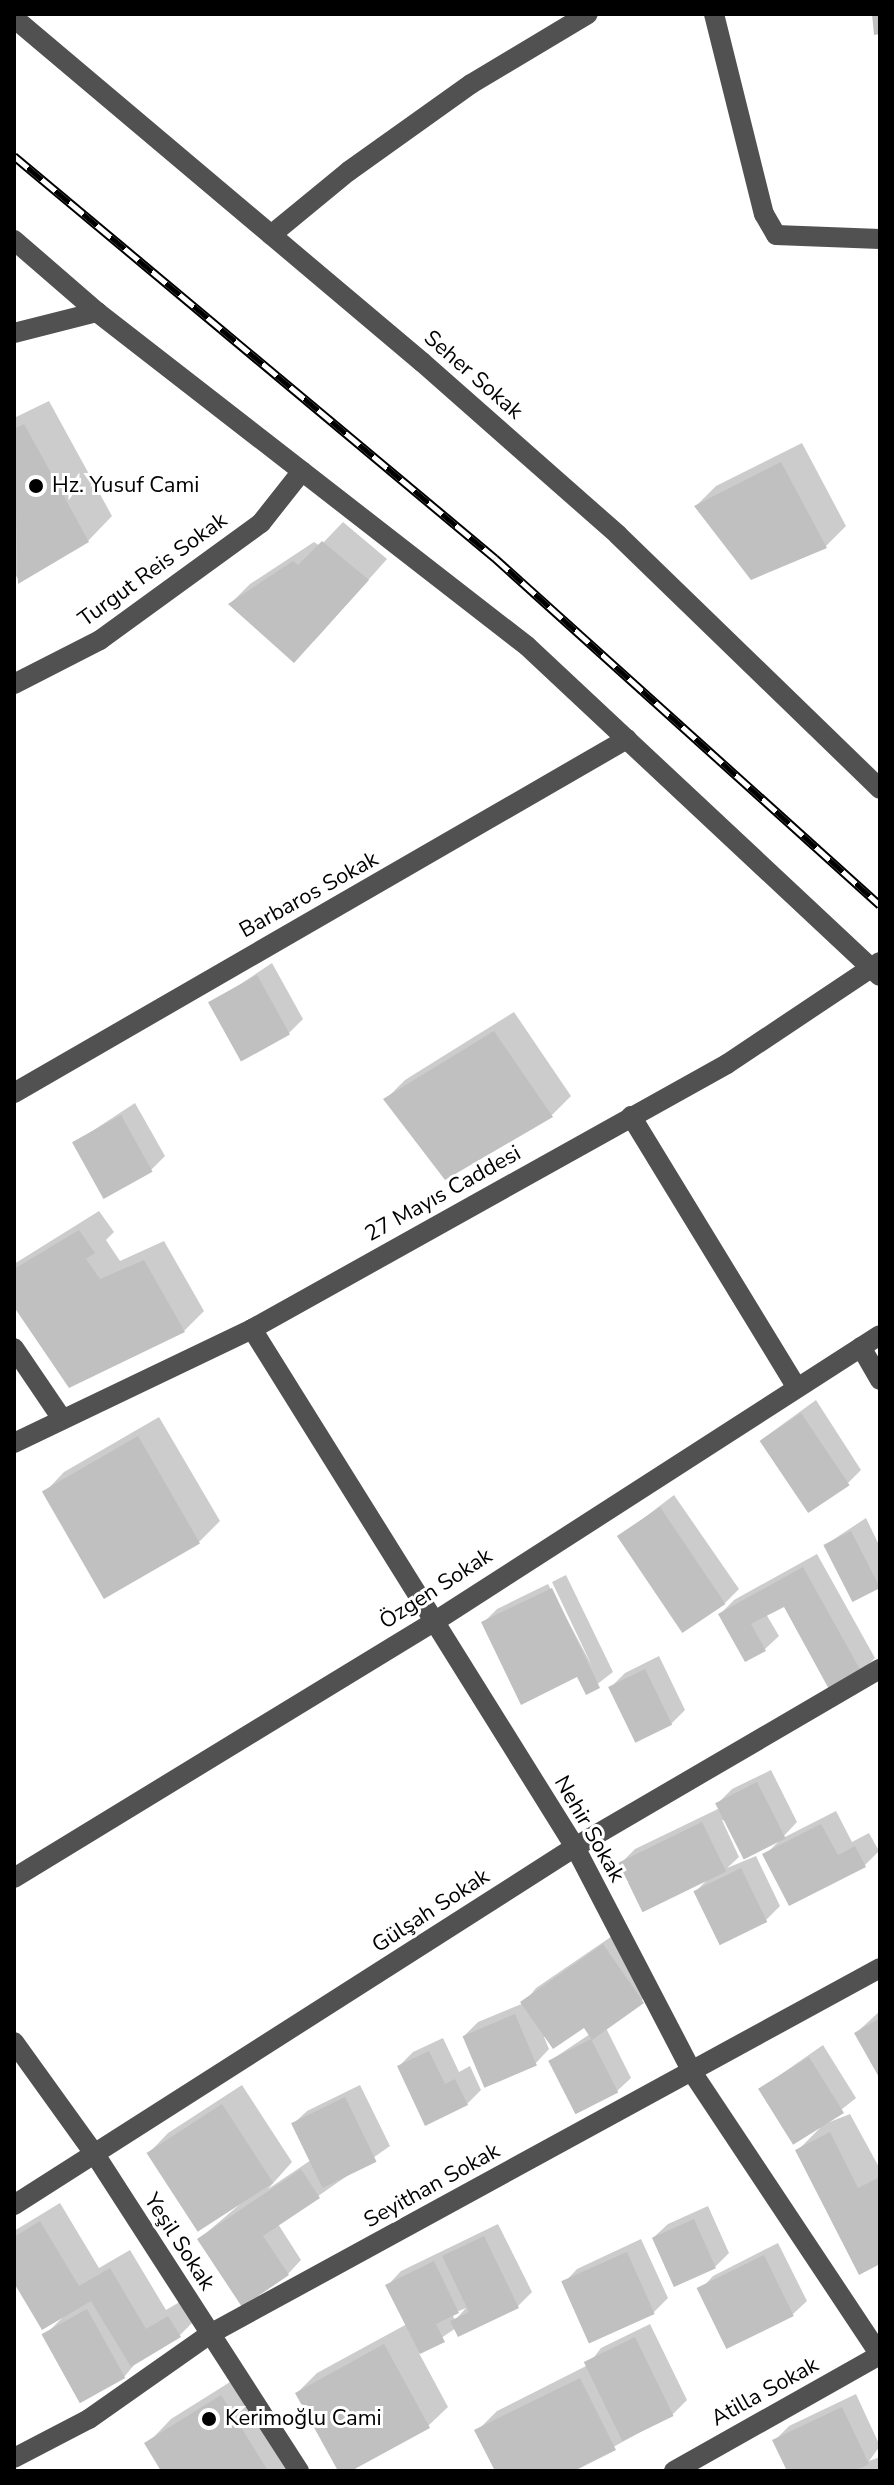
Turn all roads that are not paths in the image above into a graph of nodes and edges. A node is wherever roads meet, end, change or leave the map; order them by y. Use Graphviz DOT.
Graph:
graph roads {
  1 [pos="588,14"];
  2 [pos="714,14"];
  3 [pos="14,18"];
  4 [pos="271,235"];
  5 [pos="880,239"];
  6 [pos="14,240"];
  7 [pos="97,312"];
  8 [pos="14,333"];
  9 [pos="302,471"];
  10 [pos="14,684"];
  11 [pos="627,739"];
  12 [pos="880,789"];
  13 [pos="877,968"];
  14 [pos="14,1093"];
  15 [pos="631,1116"];
  16 [pos="252,1329"];
  17 [pos="880,1335"];
  18 [pos="861,1347"];
  19 [pos="14,1348"];
  20 [pos="880,1380"];
  21 [pos="796,1386"];
  22 [pos="62,1419"];
  23 [pos="14,1443"];
  24 [pos="434,1622"];
  25 [pos="880,1669"];
  26 [pos="575,1847"];
  27 [pos="14,1878"];
  28 [pos="880,1968"];
  29 [pos="14,2042"];
  30 [pos="692,2072"];
  31 [pos="96,2156"];
  32 [pos="14,2205"];
  33 [pos="210,2334"];
  34 [pos="880,2355"];
  35 [pos="14,2458"];
  36 [pos="299,2471"];
  37 [pos="674,2471"];
  1 -- 4 [label="street"];
  2 -- 5 [label="street"];
  3 -- 4 [label="street, Seher Sokak"];
  4 -- 12 [label="street, Seher Sokak"];
  6 -- 7 [label="street"];
  7 -- 8 [label="street"];
  7 -- 9 [label="street"];
  9 -- 10 [label="street, Turgut Reis Sokak"];
  9 -- 11 [label="street"];
  11 -- 13 [label="street"];
  11 -- 14 [label="street, Barbaros Sokak"];
  13 -- 15 [label="street, 27 Mayıs Caddesi"];
  15 -- 16 [label="street, 27 Mayıs Caddesi"];
  15 -- 21 [label="street"];
  16 -- 22 [label="street, 27 Mayıs Caddesi"];
  16 -- 24 [label="street, Nehir Sokak"];
  17 -- 18 [label="street, Özgen Sokak"];
  18 -- 20 [label="street"];
  18 -- 21 [label="street, Özgen Sokak"];
  19 -- 22 [label="street"];
  21 -- 24 [label="street, Özgen Sokak"];
  22 -- 23 [label="street, 27 Mayıs Caddesi"];
  24 -- 26 [label="street, Nehir Sokak"];
  24 -- 27 [label="street, Özgen Sokak"];
  25 -- 26 [label="street, Gülşah Sokak"];
  26 -- 30 [label="street, Nehir Sokak"];
  26 -- 31 [label="street, Gülşah Sokak"];
  28 -- 30 [label="street, Seyithan Sokak"];
  29 -- 31 [label="street, Yeşil Sokak"];
  30 -- 33 [label="street, Seyithan Sokak"];
  30 -- 34 [label="street, Nehir Sokak"];
  31 -- 32 [label="street, Gülşah Sokak"];
  31 -- 33 [label="street, Yeşil Sokak"];
  33 -- 35 [label="street, Seyithan Sokak"];
  33 -- 36 [label="street, Yeşil Sokak"];
  34 -- 37 [label="street, Atilla Sokak"];
}
